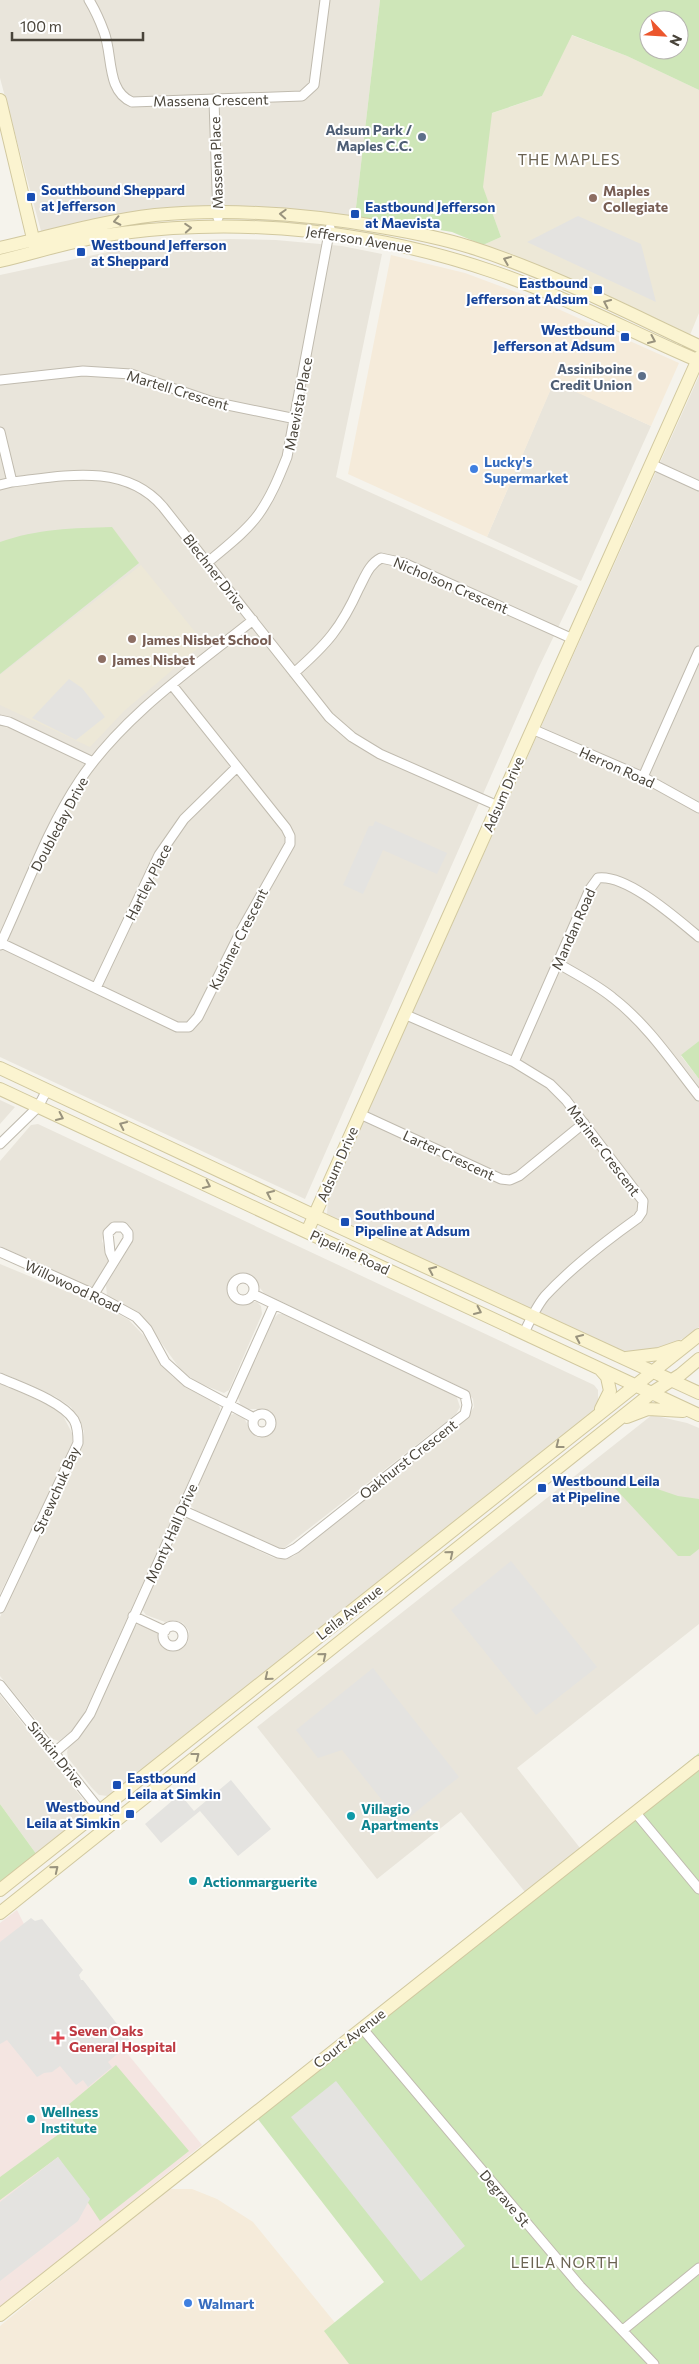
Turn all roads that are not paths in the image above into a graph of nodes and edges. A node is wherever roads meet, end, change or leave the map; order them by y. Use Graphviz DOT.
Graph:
graph roads {
  1 [pos="89,0"];
  2 [pos="325,0"];
  3 [pos="0,100"];
  4 [pos="214,100"];
  5 [pos="332,218"];
  6 [pos="218,219"];
  7 [pos="330,232"];
  8 [pos="441,239"];
  9 [pos="35,246"];
  10 [pos="0,248"];
  11 [pos="446,257"];
  12 [pos="0,261"];
  13 [pos="584,293"];
  14 [pos="575,306"];
  15 [pos="699,346"];
  16 [pos="699,360"];
  17 [pos="0,380"];
  18 [pos="296,419"];
  19 [pos="0,432"];
  20 [pos="651,464"];
  21 [pos="12,482"];
  22 [pos="0,485"];
  23 [pos="699,486"];
  24 [pos="207,563"];
  25 [pos="253,620"];
  26 [pos="573,638"];
  27 [pos="699,651"];
  28 [pos="294,673"];
  29 [pos="172,685"];
  30 [pos="0,720"];
  31 [pos="532,729"];
  32 [pos="93,762"];
  33 [pos="237,767"];
  34 [pos="642,777"];
  35 [pos="498,806"];
  36 [pos="699,808"];
  37 [pos="699,937"];
  38 [pos="0,944"];
  39 [pos="557,963"];
  40 [pos="96,988"];
  41 [pos="404,1014"];
  42 [pos="514,1062"];
  43 [pos="0,1068"];
  44 [pos="0,1089"];
  45 [pos="47,1090"];
  46 [pos="699,1096"];
  47 [pos="38,1106"];
  48 [pos="360,1114"];
  49 [pos="584,1123"];
  50 [pos="0,1144"];
  51 [pos="314,1215"];
  52 [pos="307,1232"];
  53 [pos="0,1252"];
  54 [pos="114,1261"];
  55 [pos="94,1294"];
  56 [pos="253,1294"];
  57 [pos="274,1305"];
  58 [pos="532,1316"];
  59 [pos="524,1333"];
  60 [pos="699,1335"];
  61 [pos="687,1344"];
  62 [pos="624,1358"];
  63 [pos="699,1359"];
  64 [pos="598,1367"];
  65 [pos="653,1372"];
  66 [pos="0,1378"];
  67 [pos="671,1380"];
  68 [pos="635,1384"];
  69 [pos="653,1392"];
  70 [pos="699,1393"];
  71 [pos="228,1404"];
  72 [pos="696,1414"];
  73 [pos="597,1415"];
  74 [pos="254,1418"];
  75 [pos="618,1420"];
  76 [pos="182,1510"];
  77 [pos="0,1608"];
  78 [pos="133,1616"];
  79 [pos="165,1631"];
  80 [pos="0,1685"];
  81 [pos="55,1752"];
  82 [pos="699,1762"];
  83 [pos="101,1810"];
  84 [pos="635,1812"];
  85 [pos="111,1824"];
  86 [pos="699,1889"];
  87 [pos="0,1890"];
  88 [pos="0,1913"];
  89 [pos="362,2028"];
  90 [pos="699,2268"];
  91 [pos="0,2315"];
  92 [pos="623,2330"];
  93 [pos="654,2364"];
  1 -- 4 [label="street, Massena Crescent"];
  2 -- 4 [label="street, Massena Crescent"];
  3 -- 9 [label="street"];
  4 -- 6 [label="street, Massena Place"];
  5 -- 6 [label="street, Jefferson Avenue, one-way"];
  5 -- 7 [label="street, Maevista Place"];
  5 -- 8 [label="street, Jefferson Avenue"];
  6 -- 7 [label="street, Jefferson Avenue"];
  6 -- 9 [label="street, Jefferson Avenue"];
  7 -- 11 [label="street, Jefferson Avenue"];
  7 -- 18 [label="street, Maevista Place"];
  8 -- 11 [label="street"];
  13 -- 8 [label="street, Jefferson Avenue, one-way"];
  9 -- 10 [label="street, Jefferson Avenue"];
  9 -- 12 [label="street, Jefferson Avenue"];
  11 -- 14 [label="street, Jefferson Avenue"];
  13 -- 14 [label="street"];
  15 -- 13 [label="street, Jefferson Avenue, one-way"];
  14 -- 16 [label="street, Jefferson Avenue, one-way"];
  16 -- 20 [label="street, Adsum Drive"];
  17 -- 18 [label="street, Martell Crescent"];
  18 -- 24 [label="street, Maevista Place"];
  19 -- 21 [label="street"];
  20 -- 23 [label="street"];
  20 -- 26 [label="street, Adsum Drive"];
  21 -- 22 [label="street, Blechner Drive"];
  21 -- 24 [label="street, Blechner Drive"];
  24 -- 25 [label="street, Blechner Drive"];
  25 -- 28 [label="street, Blechner Drive"];
  25 -- 29 [label="street, Doubleday Drive"];
  26 -- 28 [label="street, Nicholson Crescent"];
  26 -- 31 [label="street, Adsum Drive"];
  27 -- 34 [label="street"];
  28 -- 35 [label="street, Blechner Drive"];
  29 -- 32 [label="street, Doubleday Drive"];
  29 -- 33 [label="street, Kushner Crescent"];
  30 -- 32 [label="street"];
  31 -- 34 [label="street, Herron Road"];
  31 -- 35 [label="street, Adsum Drive"];
  32 -- 38 [label="street, Doubleday Drive"];
  33 -- 40 [label="street, Hartley Place"];
  33 -- 40 [label="street, Kushner Crescent"];
  34 -- 36 [label="street, Herron Road"];
  35 -- 41 [label="street, Adsum Drive"];
  37 -- 39 [label="street, Mandan Road"];
  38 -- 40 [label="street, Kushner Crescent"];
  39 -- 42 [label="street, Mandan Road"];
  39 -- 46 [label="street"];
  41 -- 42 [label="street, Mariner Crescent"];
  41 -- 48 [label="street, Adsum Drive"];
  42 -- 49 [label="street, Mariner Crescent"];
  43 -- 45 [label="street, Pipeline Road"];
  44 -- 47 [label="street, Pipeline Road"];
  45 -- 47 [label="street"];
  51 -- 45 [label="street, Pipeline Road, one-way"];
  47 -- 50 [label="street"];
  47 -- 52 [label="street, Pipeline Road, one-way"];
  48 -- 49 [label="street, Larter Crescent"];
  48 -- 51 [label="street, Adsum Drive"];
  49 -- 58 [label="street, Mariner Crescent"];
  51 -- 52 [label="street, Adsum Drive"];
  58 -- 51 [label="street, Pipeline Road, one-way"];
  52 -- 59 [label="street, Pipeline Road, one-way"];
  53 -- 55 [label="street, Willowood Road"];
  54 -- 55 [label="street"];
  55 -- 71 [label="street, Willowood Road"];
  56 -- 57 [label="street, Oakhurst Crescent"];
  57 -- 71 [label="street, Monty Hall Drive"];
  57 -- 76 [label="street, Oakhurst Crescent"];
  58 -- 59 [label="street, Mariner Crescent"];
  62 -- 58 [label="street, Pipeline Road, one-way"];
  59 -- 64 [label="street, Pipeline Road"];
  60 -- 61 [label="street, Leila Avenue"];
  61 -- 62 [label="street"];
  61 -- 65 [label="street, Leila Avenue"];
  62 -- 65 [label="street, Pipeline Road"];
  63 -- 67 [label="street, Leila Avenue"];
  64 -- 68 [label="street, Pipeline Road"];
  64 -- 73 [label="street"];
  65 -- 67 [label="street, Pipeline Road"];
  65 -- 68 [label="street, Leila Avenue"];
  66 -- 77 [label="street, Strewchuk Bay"];
  67 -- 69 [label="street, Leila Avenue"];
  67 -- 70 [label="street, Pipeline Road"];
  68 -- 69 [label="street, Pipeline Road"];
  68 -- 73 [label="street, Leila Avenue"];
  69 -- 72 [label="street, Pipeline Road"];
  69 -- 75 [label="street, Leila Avenue"];
  71 -- 74 [label="street, Willowood Road"];
  71 -- 76 [label="street, Monty Hall Drive"];
  72 -- 75 [label="street"];
  73 -- 83 [label="street, Leila Avenue, one-way"];
  85 -- 75 [label="street, Leila Avenue, one-way"];
  76 -- 78 [label="street, Monty Hall Drive"];
  78 -- 79 [label="street"];
  78 -- 81 [label="street, Monty Hall Drive"];
  80 -- 81 [label="street, Simkin Drive"];
  81 -- 83 [label="street, Simkin Drive"];
  82 -- 84 [label="street, Court Avenue"];
  83 -- 85 [label="street, Simkin Drive"];
  83 -- 87 [label="street, Leila Avenue"];
  84 -- 86 [label="street"];
  84 -- 89 [label="street, Court Avenue"];
  88 -- 85 [label="street, Leila Avenue, one-way"];
  89 -- 91 [label="street, Court Avenue"];
  89 -- 92 [label="street, Degrave St"];
  90 -- 92 [label="street"];
  92 -- 93 [label="street, Degrave St"];
}
